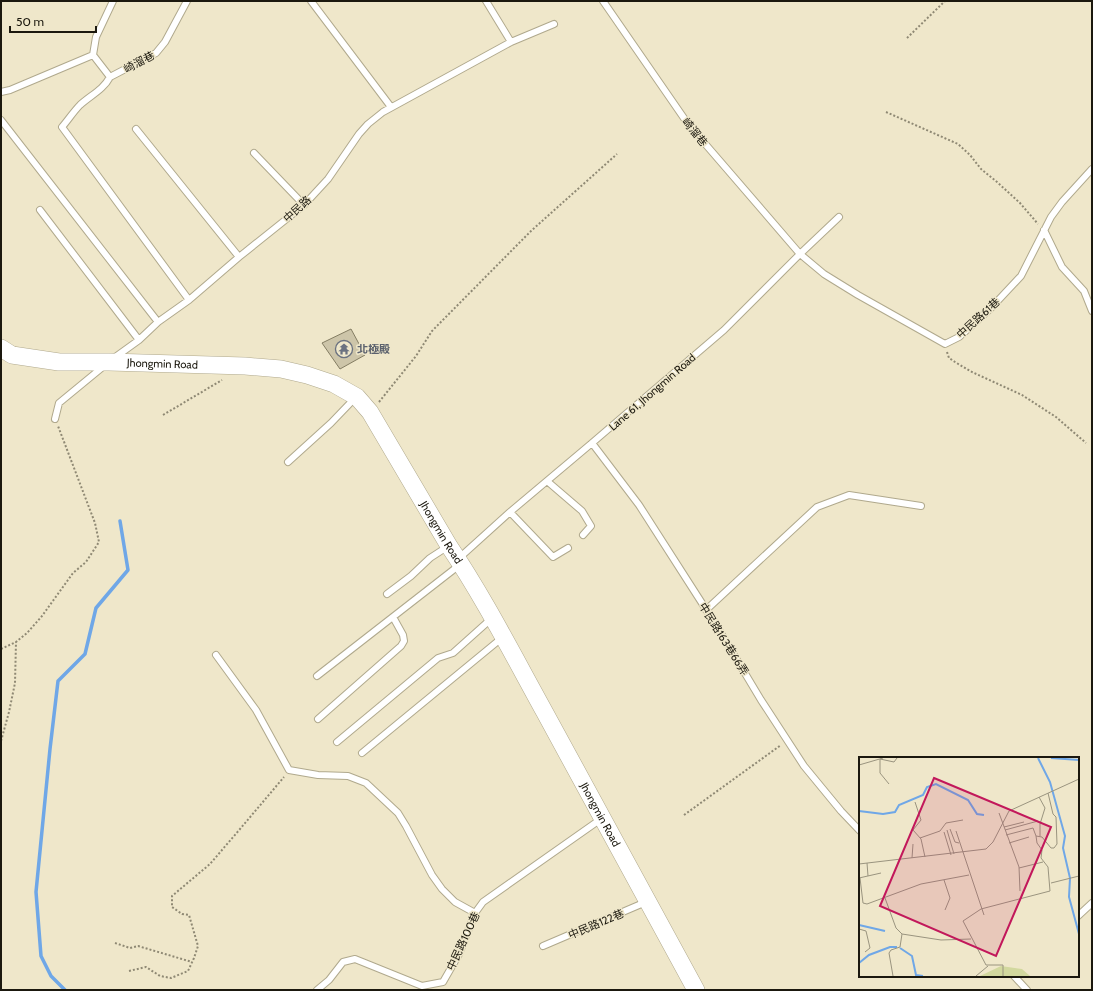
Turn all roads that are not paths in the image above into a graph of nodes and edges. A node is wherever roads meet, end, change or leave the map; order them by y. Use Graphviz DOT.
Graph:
graph roads {
  1 [pos="113,1"];
  2 [pos="187,1"];
  3 [pos="311,1"];
  4 [pos="486,1"];
  5 [pos="603,1"];
  6 [pos="554,24"];
  7 [pos="511,42"];
  8 [pos="93,55"];
  9 [pos="110,77"];
  10 [pos="1,92"];
  11 [pos="392,107"];
  12 [pos="1,120"];
  13 [pos="136,129"];
  14 [pos="254,153"];
  15 [pos="1092,170"];
  16 [pos="304,205"];
  17 [pos="40,210"];
  18 [pos="839,217"];
  19 [pos="1044,230"];
  20 [pos="800,254"];
  21 [pos="239,257"];
  22 [pos="190,300"];
  23 [pos="1092,311"];
  24 [pos="158,322"];
  25 [pos="139,340"];
  26 [pos="1,348"];
  27 [pos="109,362"];
  28 [pos="357,397"];
  29 [pos="56,419"];
  30 [pos="592,443"];
  31 [pos="288,462"];
  32 [pos="546,481"];
  33 [pos="921,506"];
  34 [pos="510,512"];
  35 [pos="584,535"];
  36 [pos="568,548"];
  37 [pos="453,552"];
  38 [pos="387,594"];
  39 [pos="706,610"];
  40 [pos="392,617"];
  41 [pos="492,618"];
  42 [pos="503,637"];
  43 [pos="216,655"];
  44 [pos="317,676"];
  45 [pos="318,719"];
  46 [pos="337,742"];
  47 [pos="362,753"];
  48 [pos="603,818"];
  49 [pos="859,830"];
  50 [pos="648,902"];
  51 [pos="1092,903"];
  52 [pos="475,913"];
  53 [pos="1079,915"];
  54 [pos="543,946"];
  55 [pos="1015,977"];
  56 [pos="317,990"];
  57 [pos="696,990"];
  58 [pos="1027,990"];
  1 -- 8 [label="lane"];
  2 -- 9 [label="lane, 崎溜巷"];
  3 -- 11 [label="lane"];
  4 -- 7 [label="lane"];
  5 -- 20 [label="lane, 崎溜巷"];
  6 -- 7 [label="lane, 中民路"];
  7 -- 11 [label="lane, 中民路"];
  8 -- 9 [label="lane"];
  8 -- 10 [label="lane"];
  9 -- 22 [label="lane"];
  11 -- 16 [label="lane, 中民路"];
  12 -- 24 [label="lane"];
  13 -- 21 [label="lane"];
  14 -- 16 [label="lane"];
  15 -- 19 [label="lane, 中民路61巷"];
  16 -- 21 [label="lane, 中民路"];
  17 -- 25 [label="lane"];
  18 -- 20 [label="lane, Lane 61, Jhongmin Road"];
  19 -- 20 [label="lane, 中民路61巷"];
  19 -- 23 [label="lane"];
  20 -- 30 [label="lane, Lane 61, Jhongmin Road"];
  21 -- 22 [label="lane, 中民路"];
  22 -- 24 [label="lane, 中民路"];
  24 -- 25 [label="lane, 中民路"];
  25 -- 27 [label="lane, 中民路"];
  26 -- 27 [label="street, Jhongmin Road"];
  27 -- 28 [label="street, Jhongmin Road"];
  27 -- 29 [label="lane, 中民路"];
  28 -- 31 [label="lane"];
  28 -- 37 [label="street, Jhongmin Road"];
  30 -- 32 [label="lane, Lane 61, Jhongmin Road"];
  30 -- 39 [label="lane, 中民路163巷66弄"];
  32 -- 34 [label="lane, Lane 61, Jhongmin Road"];
  32 -- 35 [label="lane"];
  33 -- 39 [label="lane"];
  34 -- 36 [label="lane"];
  34 -- 37 [label="lane, Lane 61, Jhongmin Road"];
  37 -- 38 [label="lane"];
  37 -- 40 [label="lane"];
  37 -- 41 [label="street, Jhongmin Road"];
  39 -- 49 [label="lane, 中民路163巷66弄"];
  40 -- 44 [label="lane"];
  40 -- 45 [label="lane"];
  41 -- 42 [label="street, Jhongmin Road"];
  41 -- 46 [label="lane"];
  42 -- 47 [label="lane"];
  42 -- 48 [label="street, Jhongmin Road"];
  43 -- 52 [label="lane"];
  48 -- 50 [label="street, Jhongmin Road"];
  48 -- 52 [label="lane, 中民路100巷"];
  50 -- 54 [label="lane, 中民路122巷"];
  50 -- 57 [label="street, Jhongmin Road"];
  51 -- 53 [label="lane"];
  52 -- 56 [label="lane, 中民路100巷"];
  55 -- 58 [label="lane"];
}
